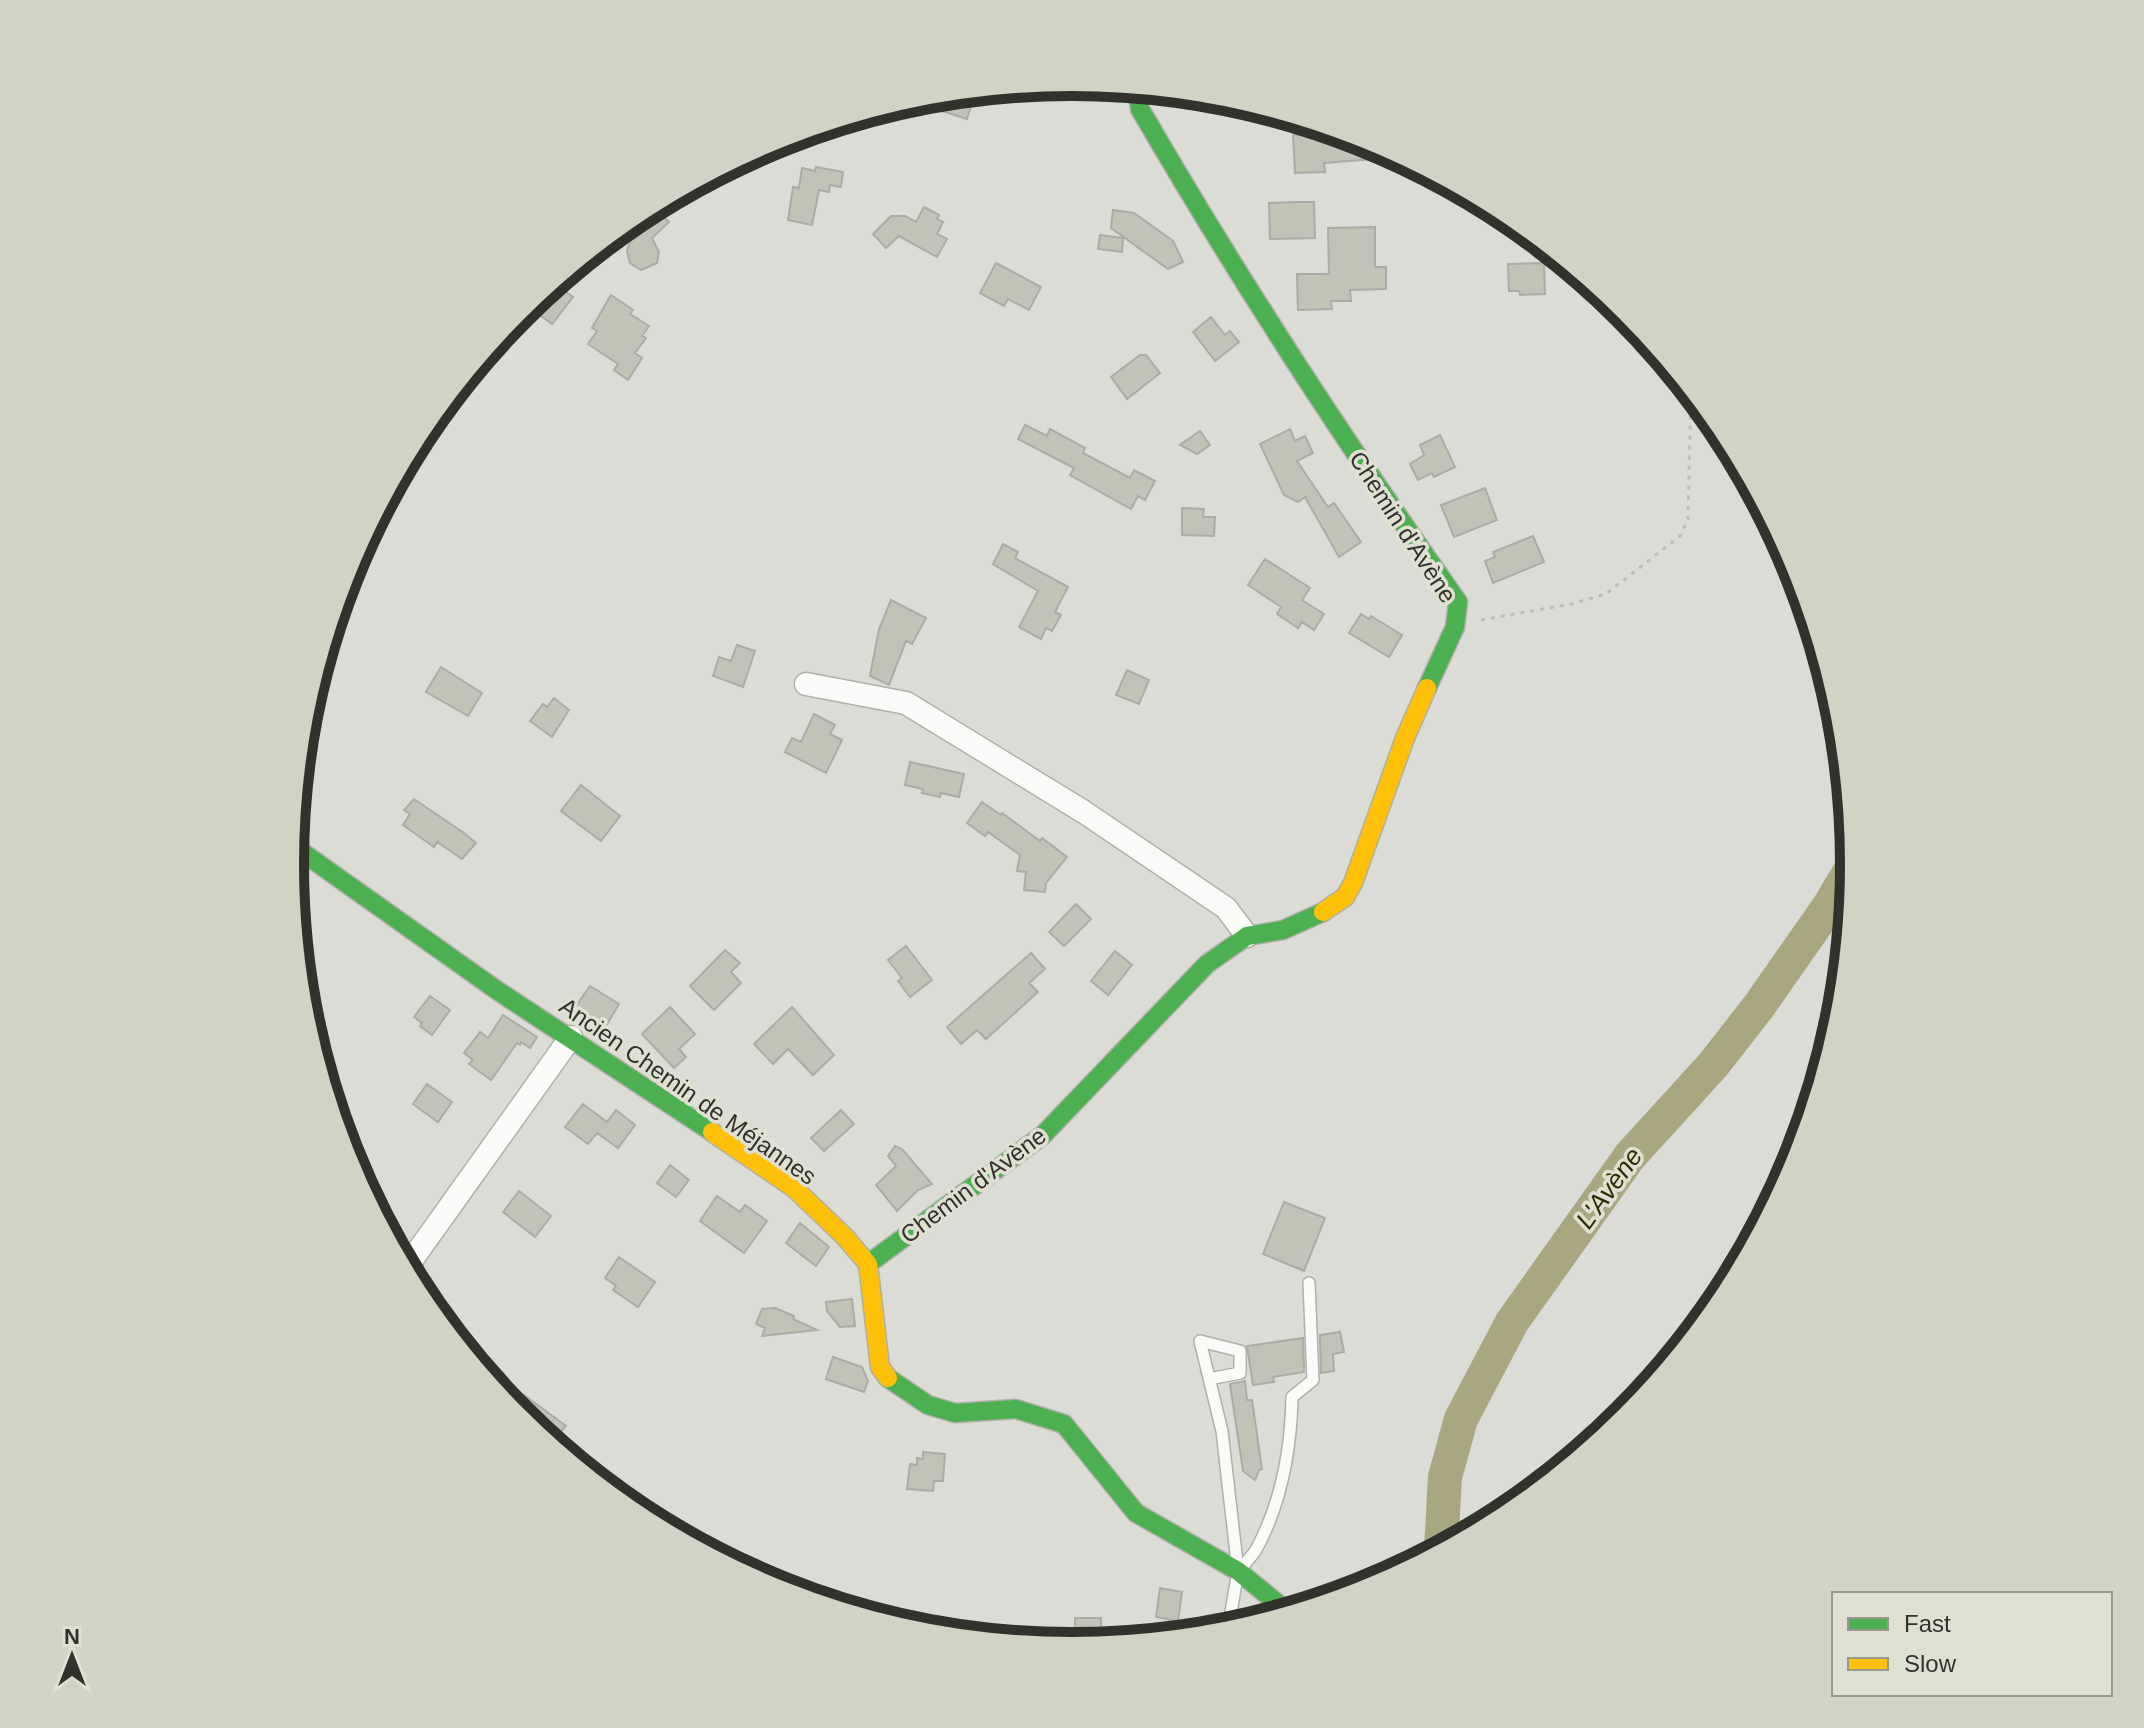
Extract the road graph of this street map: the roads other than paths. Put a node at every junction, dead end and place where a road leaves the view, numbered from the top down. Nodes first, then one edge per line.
1 (1139, 100) edge
2 (806, 684) dead end
3 (304, 854) edge
4 (1247, 936) junction
5 (571, 1037) junction
6 (413, 1258) edge
7 (868, 1264) junction
8 (1309, 1283) dead end
9 (1209, 1379) dead end
10 (1238, 1571) junction
11 (1278, 1604) edge
12 (1231, 1615) edge

1 - 4 street, Chemin d'Avène
2 - 4 street
3 - 5 street, Ancien Chemin de Méjannes
4 - 7 street, Chemin d'Avène
5 - 6 street
5 - 7 street, Ancien Chemin de Méjannes
7 - 10 street
8 - 10 lane
9 - 10 lane
10 - 11 street
10 - 12 lane

